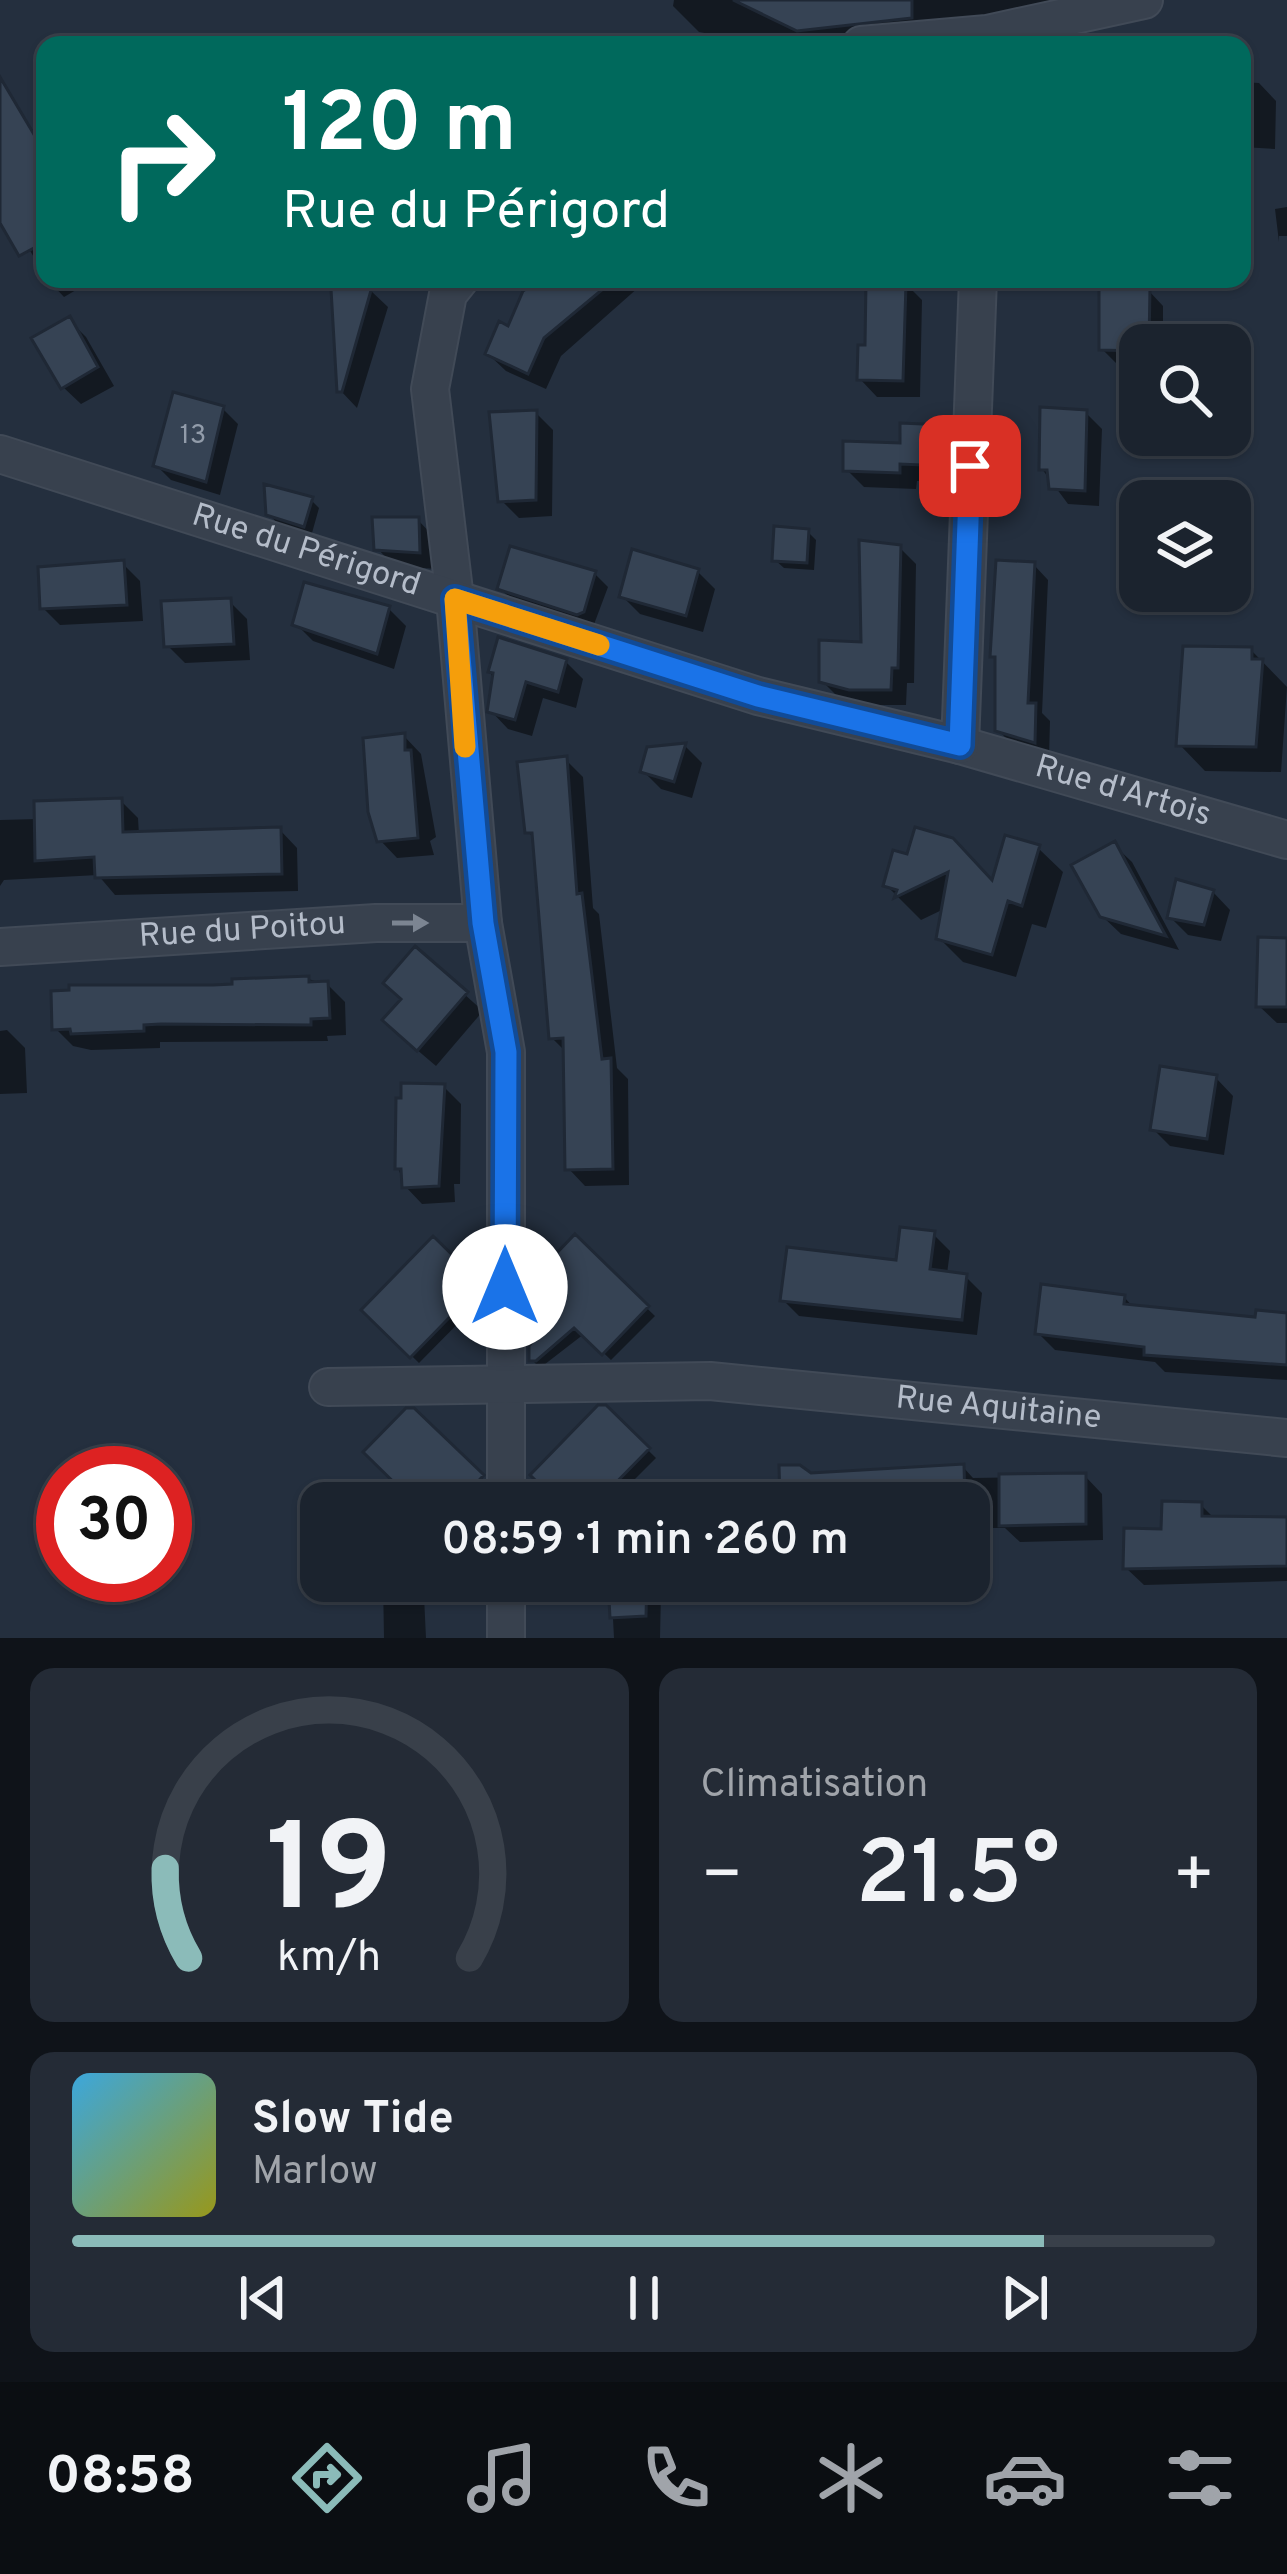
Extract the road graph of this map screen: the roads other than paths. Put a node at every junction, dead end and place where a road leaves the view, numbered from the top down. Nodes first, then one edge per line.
1 (1144, 0) edge
2 (1003, 36) edge
3 (453, 288) edge
4 (978, 288) edge
5 (0, 454) edge
6 (455, 599) junction
7 (960, 745) junction
8 (1287, 839) edge
9 (483, 923) junction
10 (0, 947) edge
11 (505, 1380) junction
12 (328, 1387) dead end
13 (1287, 1438) edge
14 (506, 1482) edge
15 (506, 1602) edge
16 (506, 1638) edge

1 - 2 street
3 - 6 street
4 - 7 street
5 - 6 street, Rue du Périgord
6 - 7 street, Rue du Périgord
6 - 9 street
7 - 8 street, Rue d'Artois
10 -> 9 street, Rue du Poitou
9 - 11 street
11 - 12 street, Rue Aquitaine
11 - 13 street, Rue Aquitaine
11 - 14 street
15 - 16 street

